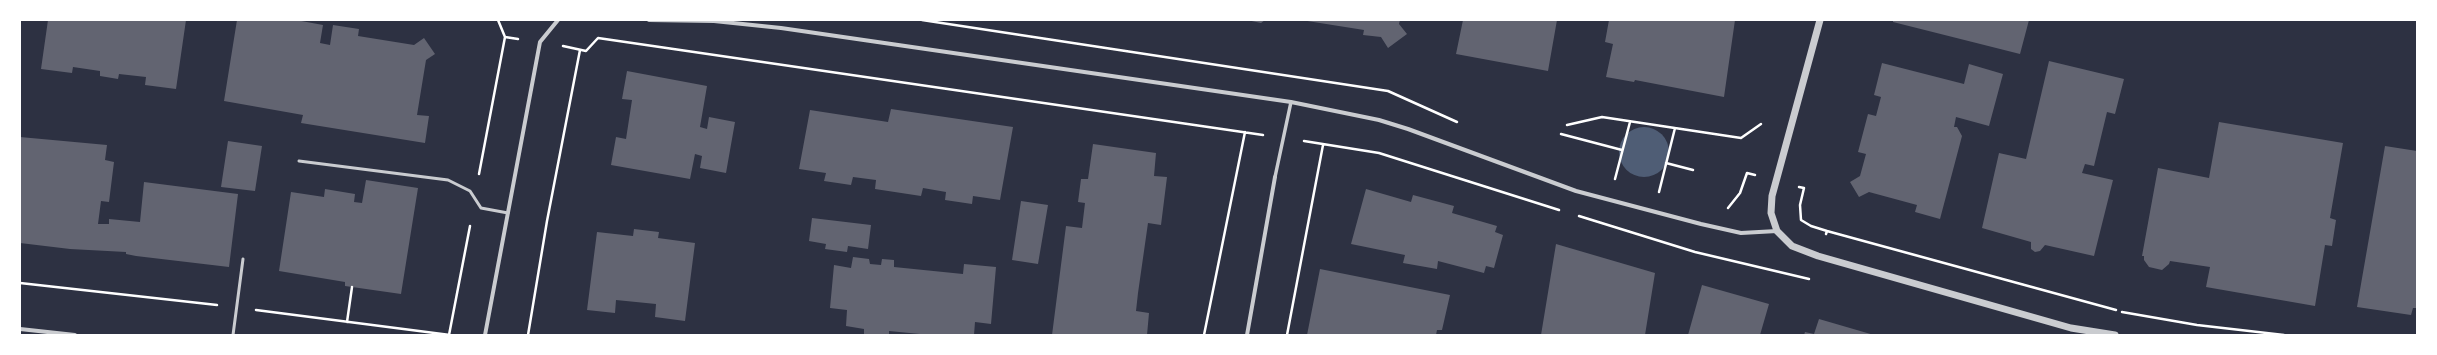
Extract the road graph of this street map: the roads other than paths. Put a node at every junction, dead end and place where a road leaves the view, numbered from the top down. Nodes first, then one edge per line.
1 (558, 20) edge
2 (649, 20) edge
3 (1820, 20) edge
4 (1291, 102) junction
5 (298, 161) dead end
6 (1275, 177) joint
7 (508, 213) junction
8 (1777, 231) junction
9 (243, 259) dead end
10 (20, 329) edge
11 (2071, 332) edge
12 (75, 335) edge
13 (233, 335) edge
14 (485, 335) edge
15 (1247, 335) edge
16 (2115, 335) edge

1 - 7 street
2 - 4 street
3 - 8 street
4 - 6 street
4 - 8 street
5 - 7 lane
6 - 15 street
7 - 14 street
8 - 11 street
9 - 13 lane
10 - 12 street
11 - 16 street

